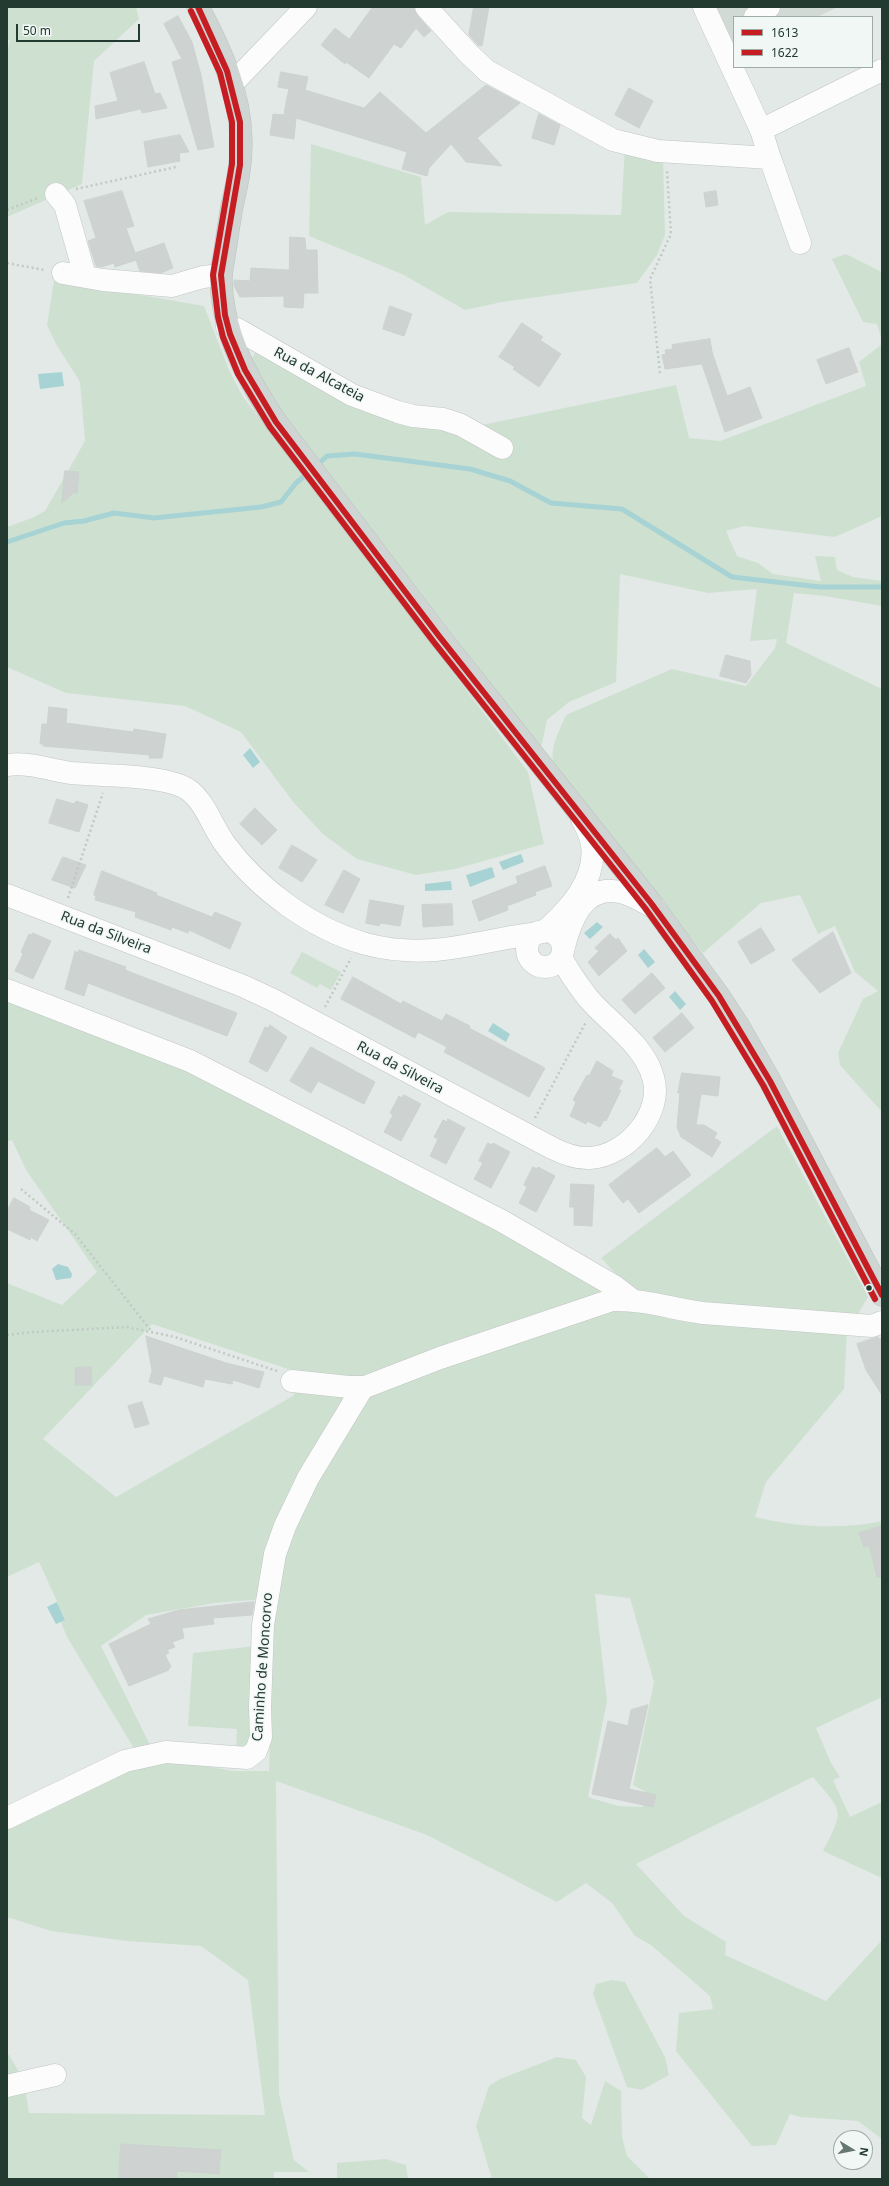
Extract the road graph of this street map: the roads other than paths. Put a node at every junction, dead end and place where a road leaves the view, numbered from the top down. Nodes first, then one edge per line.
1 (198, 7) edge
2 (306, 7) edge
3 (426, 7) edge
4 (704, 7) edge
5 (769, 7) edge
6 (756, 16) edge
7 (726, 34) edge
8 (733, 53) edge
9 (738, 68) edge
10 (882, 70) edge
11 (232, 84) junction
12 (761, 130) junction
13 (770, 158) junction
14 (56, 194) road end
15 (800, 243) dead end
16 (63, 273) road end
17 (221, 275) junction
18 (85, 276) junction
19 (227, 327) junction
20 (502, 448) dead end
21 (7, 765) edge
22 (580, 814) junction
23 (618, 861) junction
24 (586, 878) junction
25 (609, 891) junction
26 (7, 895) edge
27 (655, 908) junction
28 (541, 932) junction
29 (471, 946) junction
30 (562, 954) junction
31 (537, 964) junction
32 (7, 990) edge
33 (592, 1002) junction
34 (882, 1296) edge
35 (631, 1299) junction
36 (882, 1322) edge
37 (292, 1381) road end
38 (363, 1387) junction
39 (7, 1818) edge
40 (55, 2075) dead end
41 (7, 2086) edge

1 - 11 main road
2 - 11 street
3 - 13 street
4 - 7 street
5 - 6 street
7 - 8 street
9 - 12 street
10 - 12 street
11 - 17 main road
12 - 13 street
13 - 15 street
14 - 18 street
16 - 18 street
17 - 18 street
17 - 19 main road
19 - 20 street, Rua da Alcateia
19 - 22 main road
21 - 29 street, Rua da Silveira
22 - 23 main road
22 - 24 street
23 - 24 street
23 - 25 street
23 - 27 main road
24 - 28 street
25 - 27 street
25 - 30 street
26 - 33 street, Rua da Silveira
27 - 34 main road
28 - 29 street, Rua da Silveira
28 - 30 street, Rua da Silveira
28 - 31 street
29 - 31 street, Rua da Silveira
30 - 31 street
30 - 33 street, Rua da Silveira
31 - 33 street, Rua da Silveira
32 - 35 street
35 - 36 street
35 - 38 street
37 - 38 street
38 - 39 street, Caminho de Moncorvo
40 - 41 street

